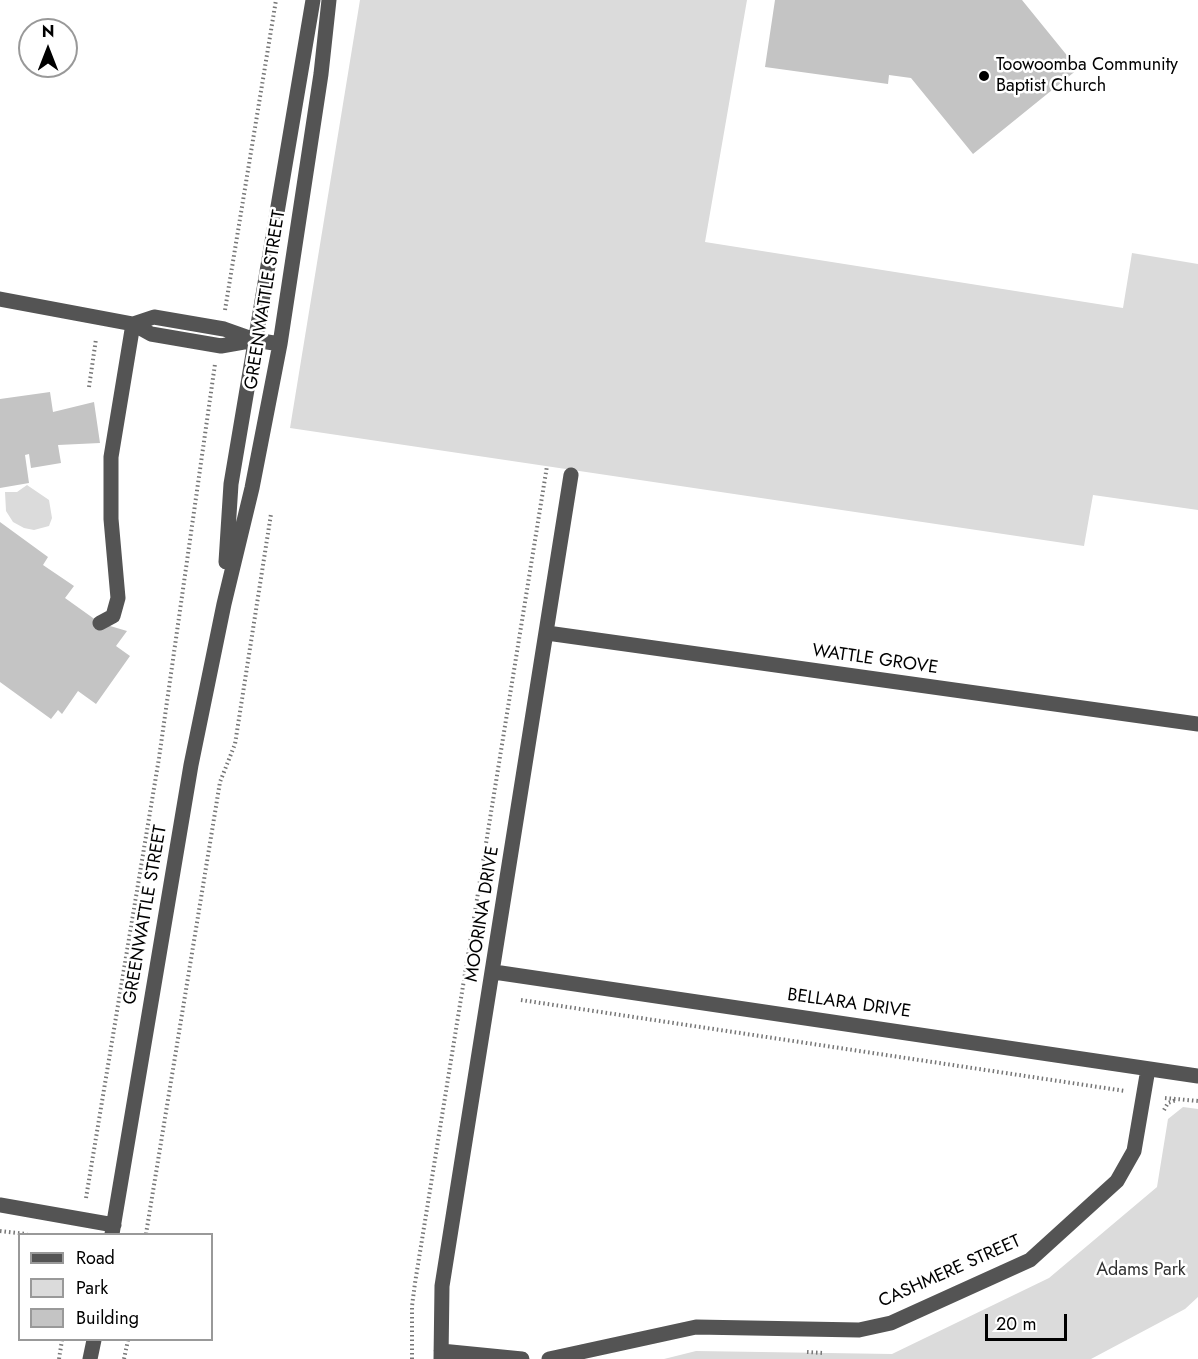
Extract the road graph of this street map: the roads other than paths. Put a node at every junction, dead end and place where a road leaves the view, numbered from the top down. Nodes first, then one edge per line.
1 (313, 0) edge
2 (329, 0) edge
3 (0, 299) edge
4 (133, 324) junction
5 (255, 340) junction
6 (280, 344) junction
7 (571, 475) dead end
8 (224, 604) junction
9 (100, 623) dead end
10 (547, 633) junction
11 (1198, 724) edge
12 (494, 972) junction
13 (1148, 1069) junction
14 (1198, 1076) edge
15 (0, 1205) edge
16 (113, 1230) edge
17 (94, 1341) edge
18 (441, 1355) edge
19 (90, 1359) edge
20 (522, 1359) edge
21 (549, 1359) edge

1 - 5 street, GREENWATTLE STREET
2 - 6 street, GREENWATTLE STREET
3 - 4 street
4 - 5 street
4 - 5 street
4 - 9 street
5 - 6 street
5 - 8 street, GREENWATTLE STREET
6 - 8 street, GREENWATTLE STREET
7 - 10 street, MOORINA DRIVE
8 - 16 street, GREENWATTLE STREET
10 - 11 street, WATTLE GROVE
10 - 12 street, MOORINA DRIVE
12 - 13 street, BELLARA DRIVE
12 - 18 street, MOORINA DRIVE
13 - 14 street, BELLARA DRIVE
13 - 21 street, CASHMERE STREET
15 - 16 street
17 - 19 street
18 - 20 street

